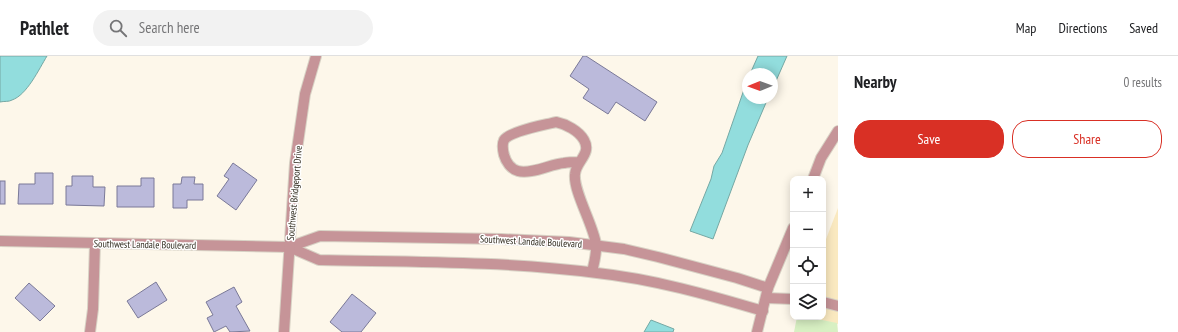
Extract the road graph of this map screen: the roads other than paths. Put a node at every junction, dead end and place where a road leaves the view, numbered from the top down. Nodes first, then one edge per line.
1 (316, 56) edge
2 (838, 131) edge
3 (579, 162) junction
4 (814, 176) edge
5 (790, 236) edge
6 (0, 241) edge
7 (95, 243) junction
8 (596, 246) junction
9 (289, 247) junction
10 (592, 272) junction
11 (767, 293) junction
12 (790, 298) edge
13 (826, 303) edge
14 (838, 306) edge
15 (763, 311) junction
16 (90, 332) edge
17 (284, 332) edge
18 (757, 332) edge

1 - 9 street, Southwest Bridgeport Drive
2 - 4 street
3 - 3 street
3 - 8 street
5 - 11 street
6 - 7 street, Southwest Landale Boulevard
7 - 9 street, Southwest Landale Boulevard
7 - 16 street
8 - 9 street, Southwest Landale Boulevard
8 - 10 street
8 - 11 street, Southwest Landale Boulevard
9 - 10 street, Southwest Landale Boulevard
9 - 17 street, Southwest Bridgeport Drive
10 - 15 street, Southwest Landale Boulevard
11 - 12 street, Southwest Landale Boulevard
11 - 15 street
13 - 14 street
15 - 18 street

